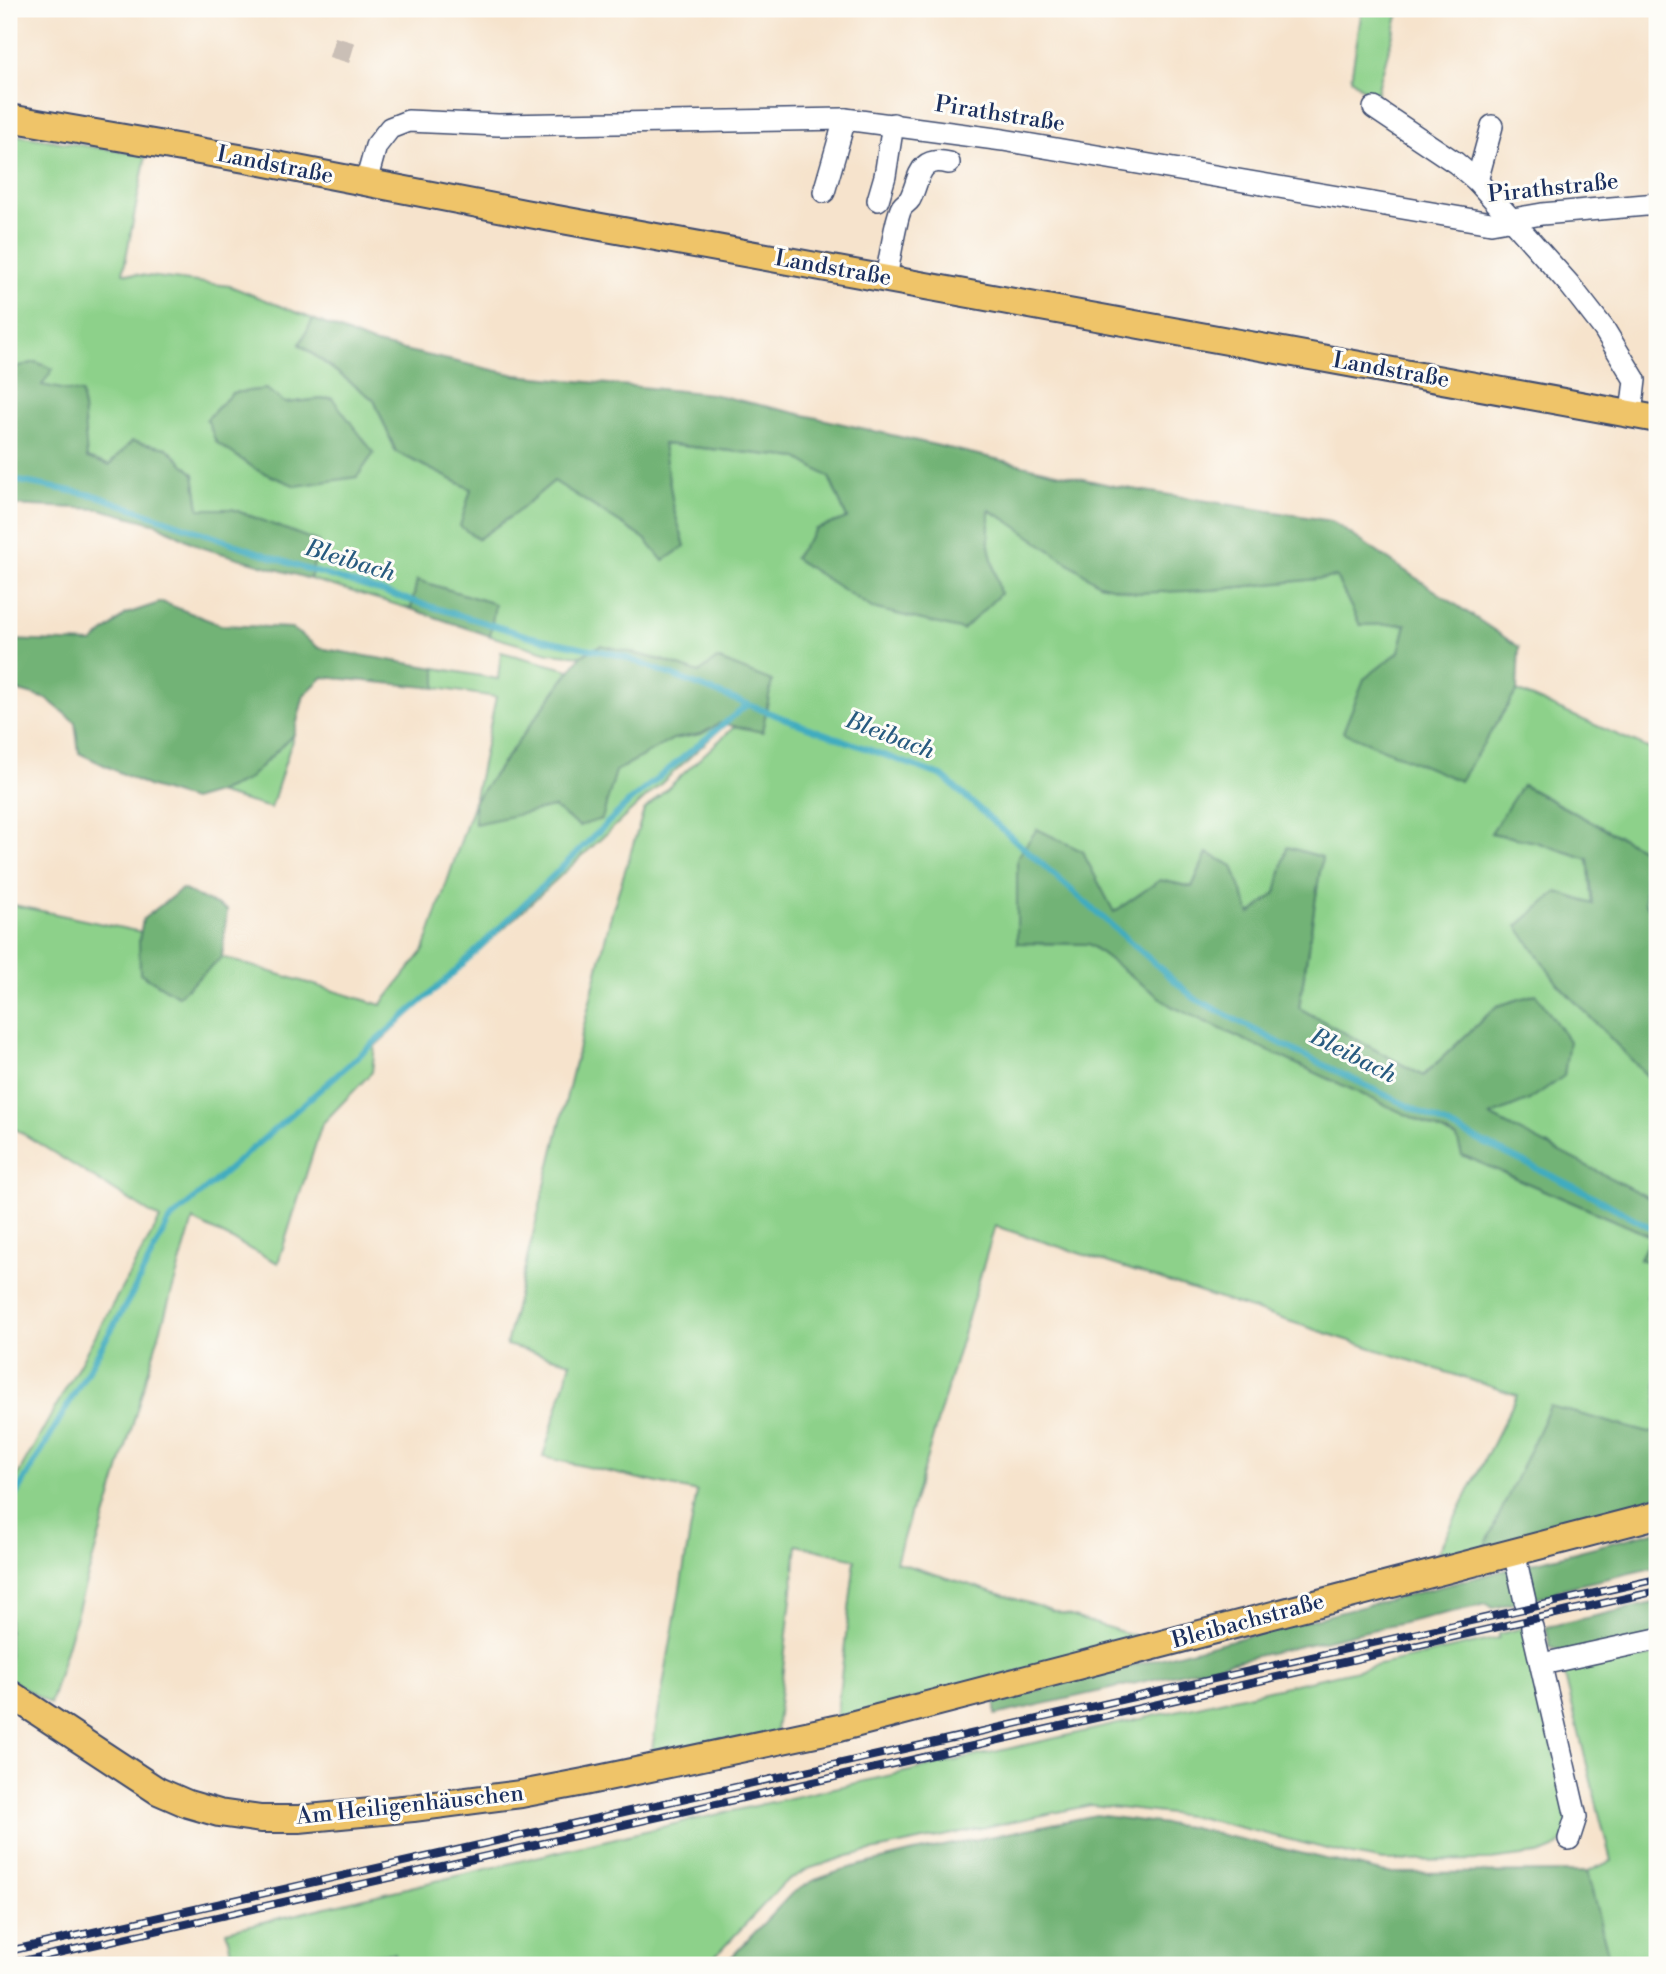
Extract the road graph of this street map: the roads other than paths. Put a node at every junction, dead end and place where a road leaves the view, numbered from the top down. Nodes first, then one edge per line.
1 (1374, 108) dead end
2 (9, 118) edge
3 (845, 119) junction
4 (893, 124) junction
5 (1492, 125) dead end
6 (949, 163) dead end
7 (1478, 181) junction
8 (366, 182) junction
9 (824, 192) dead end
10 (878, 200) dead end
11 (1657, 204) edge
12 (1513, 220) junction
13 (886, 278) junction
14 (1631, 414) junction
15 (1657, 419) edge
16 (1657, 1516) edge
17 (1514, 1552) junction
18 (1525, 1601) dead end
19 (1532, 1627) dead end
20 (1657, 1639) edge
21 (1542, 1664) junction
22 (9, 1693) edge
23 (839, 1728) joint
24 (1569, 1839) dead end

1 - 7 street
2 - 8 main road, Landstraße
3 - 4 street, Pirathstraße
3 - 8 street, Pirathstraße
3 - 9 street
4 - 10 street
4 - 12 street, Pirathstraße
5 - 7 street
6 - 13 street
7 - 12 street
8 - 13 main road, Landstraße
11 - 12 street, Pirathstraße
12 - 14 street
13 - 14 main road, Landstraße
14 - 15 main road, Landstraße
16 - 17 main road, Bleibachstraße
17 - 18 street
17 - 23 main road, Bleibachstraße
19 - 21 street
20 - 21 street
21 - 24 street
22 - 23 main road, Am Heiligenhäuschen

